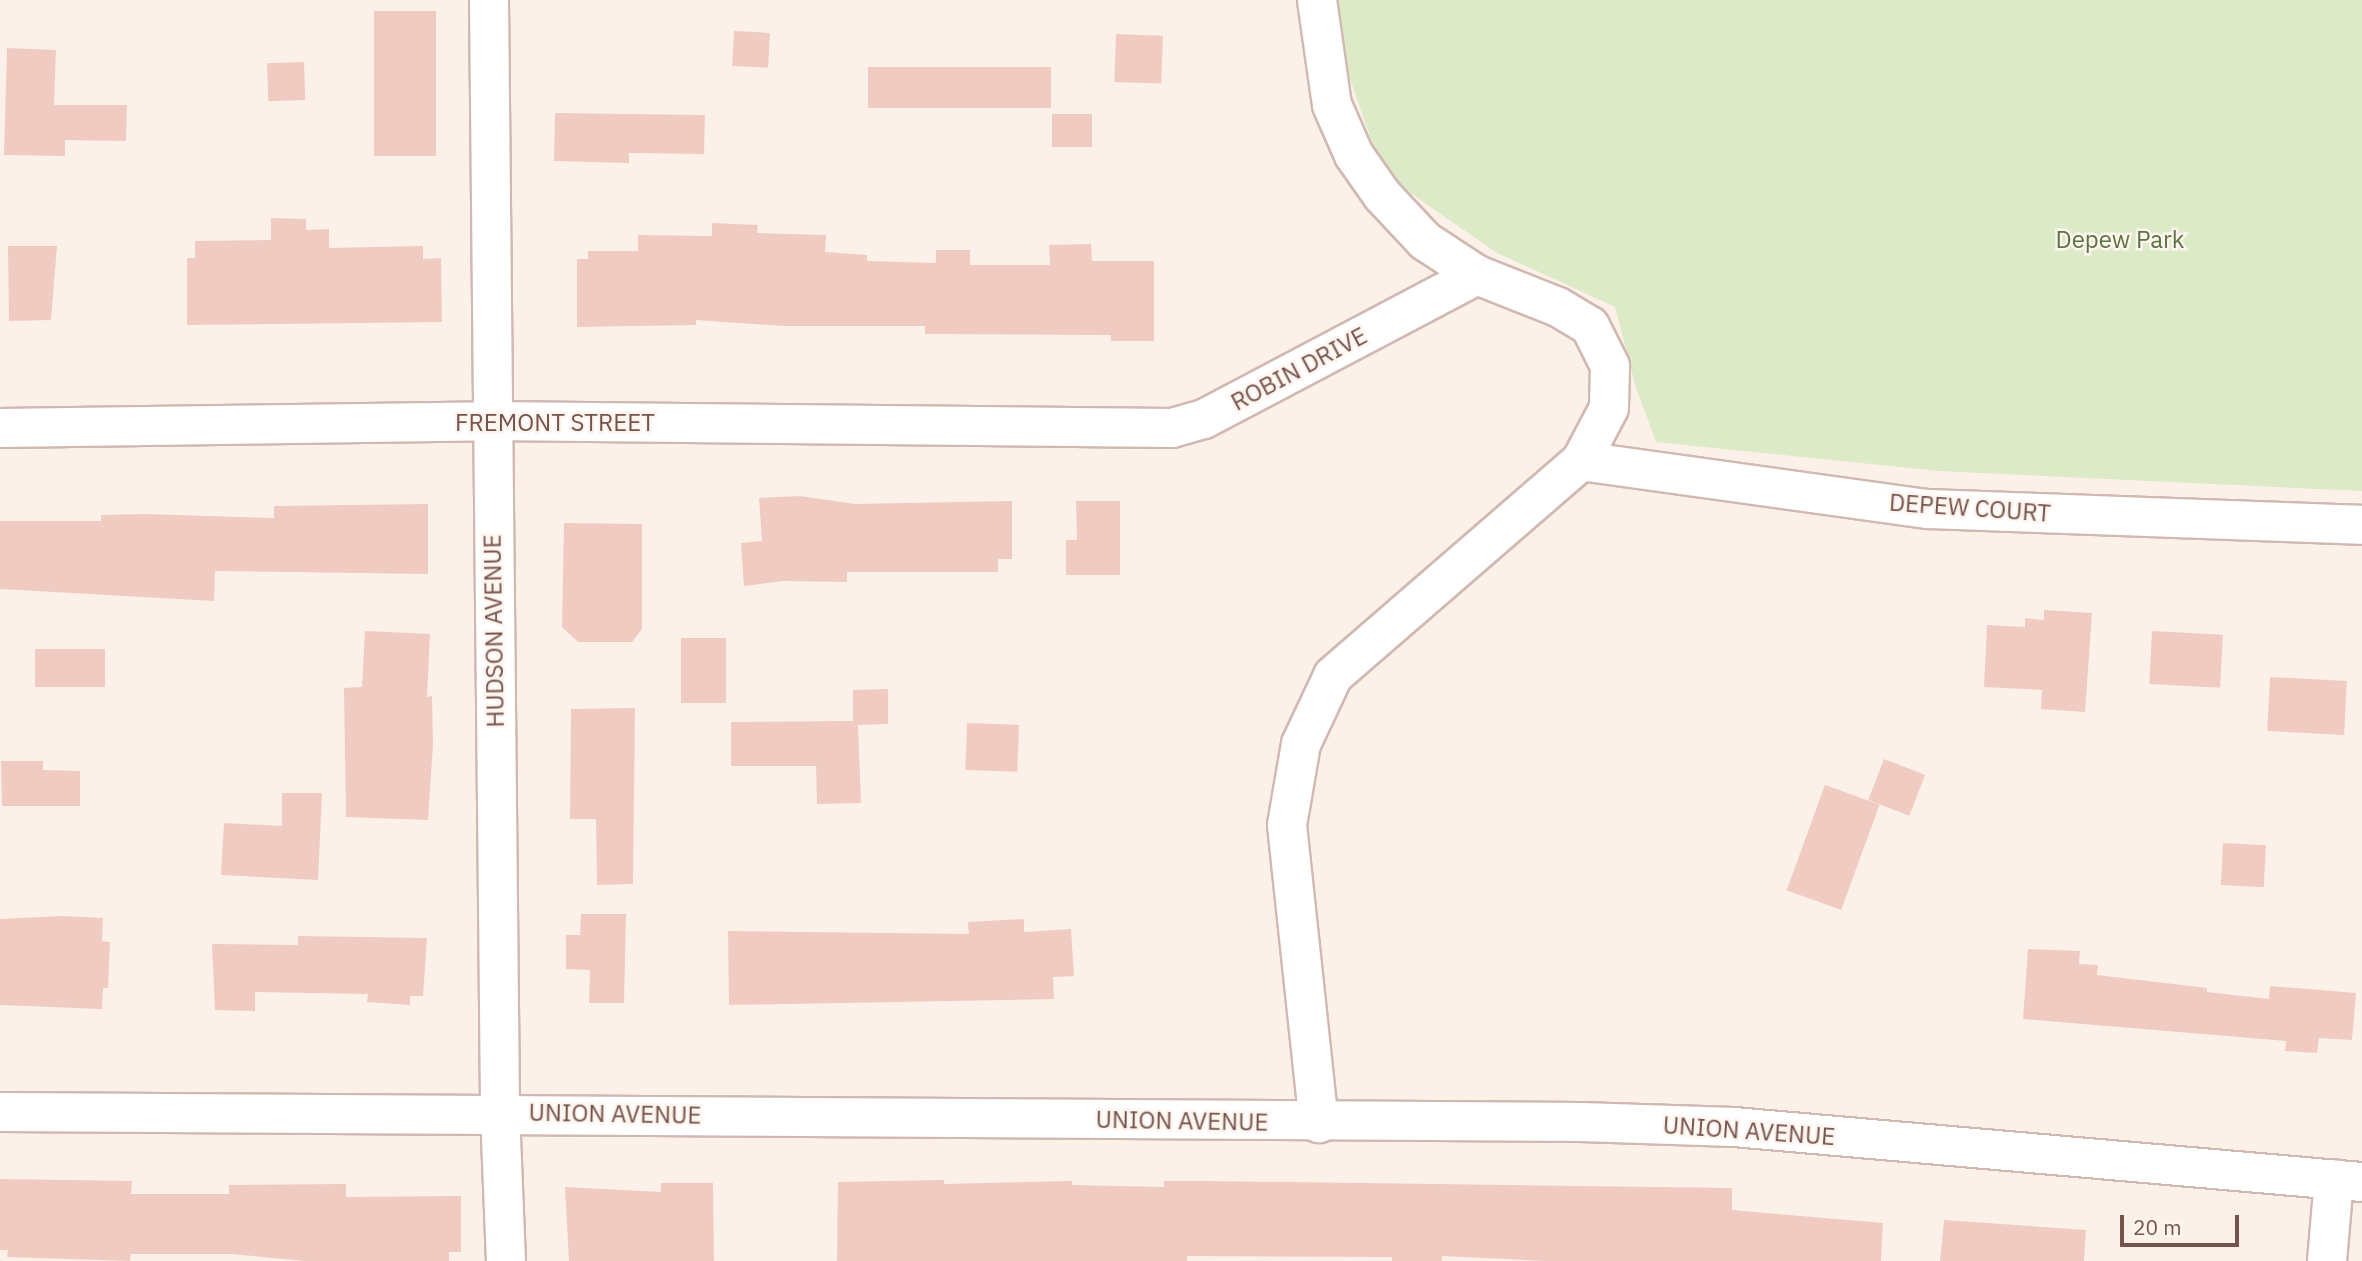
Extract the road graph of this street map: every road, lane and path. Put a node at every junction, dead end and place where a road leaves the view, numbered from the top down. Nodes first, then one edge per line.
1 (489, 0) edge
2 (1317, 0) edge
3 (1477, 275) junction
4 (492, 421) junction
5 (0, 428) edge
6 (1111, 429) joint
7 (1581, 461) junction
8 (2362, 525) edge
9 (0, 1112) edge
10 (500, 1112) junction
11 (1320, 1122) junction
12 (2348, 1181) edge
13 (506, 1261) edge
14 (2327, 1261) edge

1 - 4 street, HUDSON AVENUE
2 - 3 street
3 - 6 street, ROBIN DRIVE
3 - 7 street
4 - 5 street, FREMONT STREET
4 - 6 street, FREMONT STREET
4 - 10 street, HUDSON AVENUE
7 - 8 street, DEPEW COURT
7 - 11 street
9 - 10 street, UNION AVENUE
10 - 11 street, UNION AVENUE
10 - 13 street, HUDSON AVENUE
11 - 12 street, UNION AVENUE
12 - 14 street

